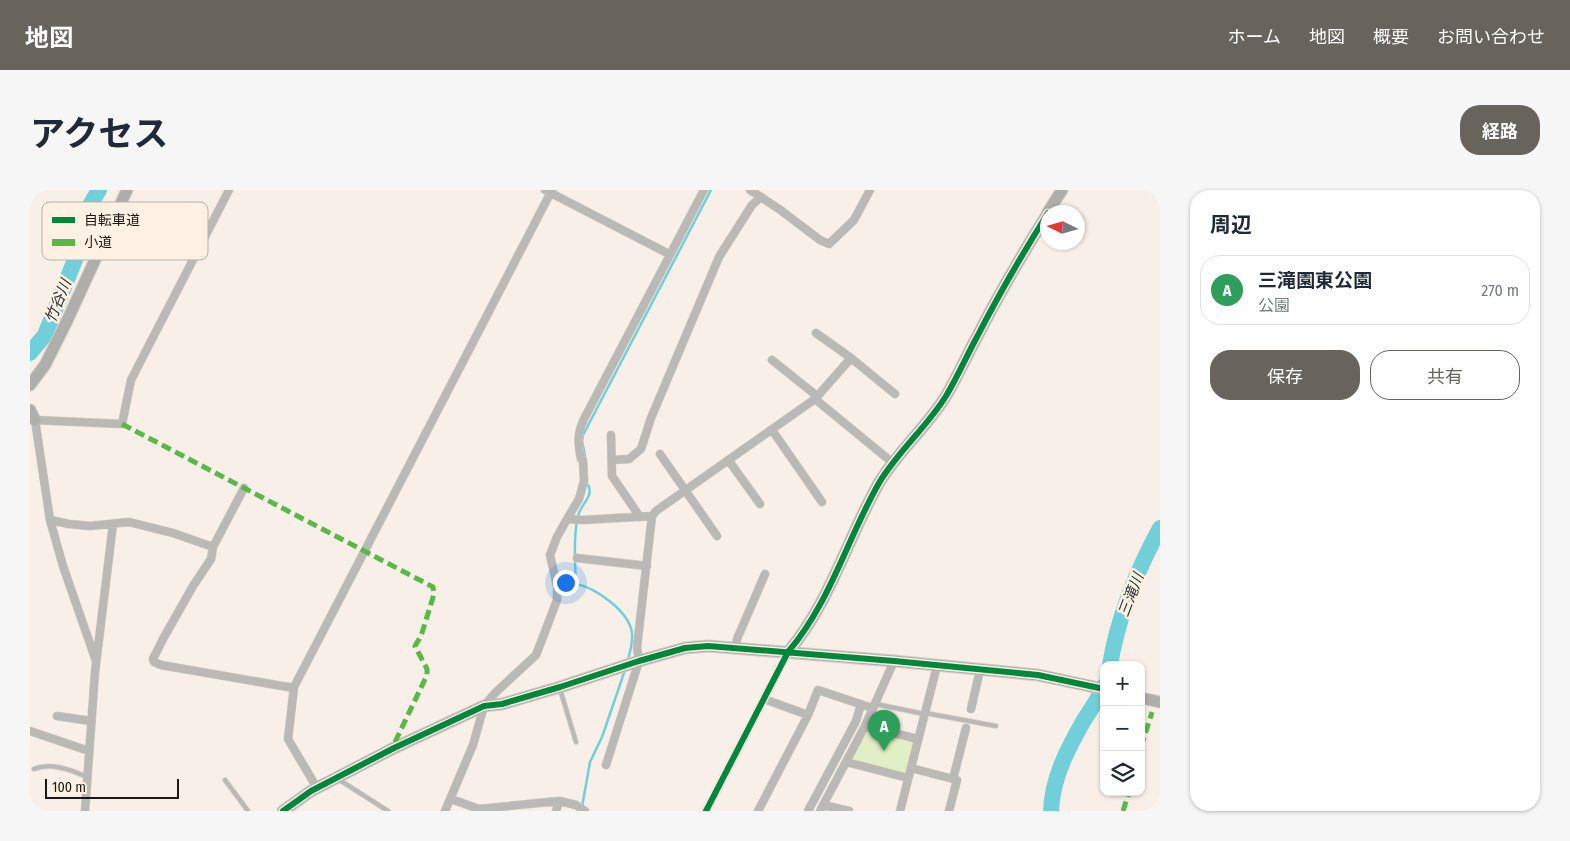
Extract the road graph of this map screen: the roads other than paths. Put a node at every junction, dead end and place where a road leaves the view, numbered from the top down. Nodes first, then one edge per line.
1 (127, 190) edge
2 (228, 190) edge
3 (704, 190) edge
4 (750, 190) edge
5 (870, 190) edge
6 (1062, 190) edge
7 (549, 191) edge
8 (761, 197) junction
9 (122, 202) edge
10 (1053, 205) edge
11 (1040, 226) edge
12 (208, 229) edge
13 (669, 254) junction
14 (95, 260) edge
15 (192, 260) edge
16 (816, 333) dead end
17 (851, 358) junction
18 (772, 360) dead end
19 (30, 385) edge
20 (895, 394) dead end
21 (816, 398) junction
22 (32, 415) edge
23 (772, 430) junction
24 (611, 435) dead end
25 (660, 454) dead end
26 (612, 460) junction
27 (729, 461) junction
28 (893, 463) junction
29 (244, 488) dead end
30 (686, 490) junction
31 (822, 502) dead end
32 (760, 504) dead end
33 (652, 516) junction
34 (640, 517) junction
35 (569, 519) junction
36 (50, 520) junction
37 (113, 524) junction
38 (717, 536) dead end
39 (213, 548) junction
40 (577, 558) dead end
41 (647, 566) junction
42 (765, 574) dead end
43 (736, 649) junction
44 (788, 652) junction
45 (96, 661) junction
46 (894, 661) junction
47 (636, 662) junction
48 (937, 666) junction
49 (980, 670) junction
50 (294, 687) junction
51 (560, 687) junction
52 (1100, 688) edge
53 (764, 699) junction
54 (1145, 699) edge
55 (1159, 701) edge
56 (861, 704) junction
57 (484, 706) junction
58 (873, 706) junction
59 (971, 709) joint
60 (925, 713) junction
61 (808, 715) junction
62 (57, 716) dead end
63 (91, 722) junction
64 (966, 724) junction
65 (865, 726) junction
66 (996, 726) dead end
67 (30, 731) edge
68 (918, 738) junction
69 (576, 742) dead end
70 (89, 751) junction
71 (846, 762) junction
72 (606, 765) dead end
73 (911, 768) junction
74 (34, 769) dead end
75 (87, 777) junction
76 (336, 778) junction
77 (908, 778) junction
78 (953, 779) junction
79 (224, 780) dead end
80 (317, 788) junction
81 (451, 799) junction
82 (559, 801) junction
83 (822, 808) edge
84 (85, 811) edge
85 (248, 811) edge
86 (284, 811) edge
87 (388, 811) edge
88 (445, 811) edge
89 (556, 811) edge
90 (585, 811) edge
91 (706, 811) edge
92 (758, 811) edge
93 (808, 811) edge
94 (849, 811) edge
95 (900, 811) edge
96 (949, 811) edge

1 - 9 street
2 - 12 street
3 - 13 street
4 - 8 street
5 - 8 street
6 - 10 street
7 - 13 street
7 - 50 street
8 - 26 street
11 - 28 street
13 - 35 street
14 - 19 street
15 - 22 street
16 - 17 street
17 - 20 street
17 - 21 street
18 - 21 street
21 - 23 street
21 - 28 street
22 - 36 street
23 - 27 street
23 - 31 street
24 - 26 street
25 - 30 street
26 - 34 street
27 - 30 street
27 - 32 street
28 - 44 street
29 - 39 street
30 - 33 street
30 - 38 street
33 - 34 street
33 - 41 street
34 - 35 street
35 - 57 street
36 - 37 street
36 - 45 street
37 - 39 street
37 - 45 street
39 - 50 street
40 - 41 street
41 - 47 street
42 - 43 street
43 - 44 street
43 - 47 street
44 - 46 street
44 - 53 street
45 - 63 street
46 - 48 street
46 - 58 street
47 - 51 street
47 - 72 street
48 - 49 street
48 - 60 street
49 - 52 street
49 - 59 street
50 - 80 street
51 - 57 street
51 - 69 lane
53 - 61 street
53 - 91 street
54 - 55 street
56 - 58 street
56 - 61 street
56 - 93 street
57 - 76 street
57 - 81 street
58 - 60 lane
58 - 65 street
59 - 64 lane
60 - 64 lane
60 - 68 street
61 - 92 street
62 - 63 street
63 - 70 street
64 - 66 lane
64 - 78 street
65 - 68 street
65 - 71 street
67 - 70 street
68 - 73 street
70 - 75 street
71 - 77 street
71 - 83 street
73 - 77 street
73 - 78 street
74 - 75 lane
75 - 84 street
76 - 80 street
76 - 87 lane
77 - 95 street
78 - 96 street
79 - 85 lane
80 - 86 street
81 - 82 street
81 - 88 street
82 - 89 street
82 - 90 street
83 - 94 street

